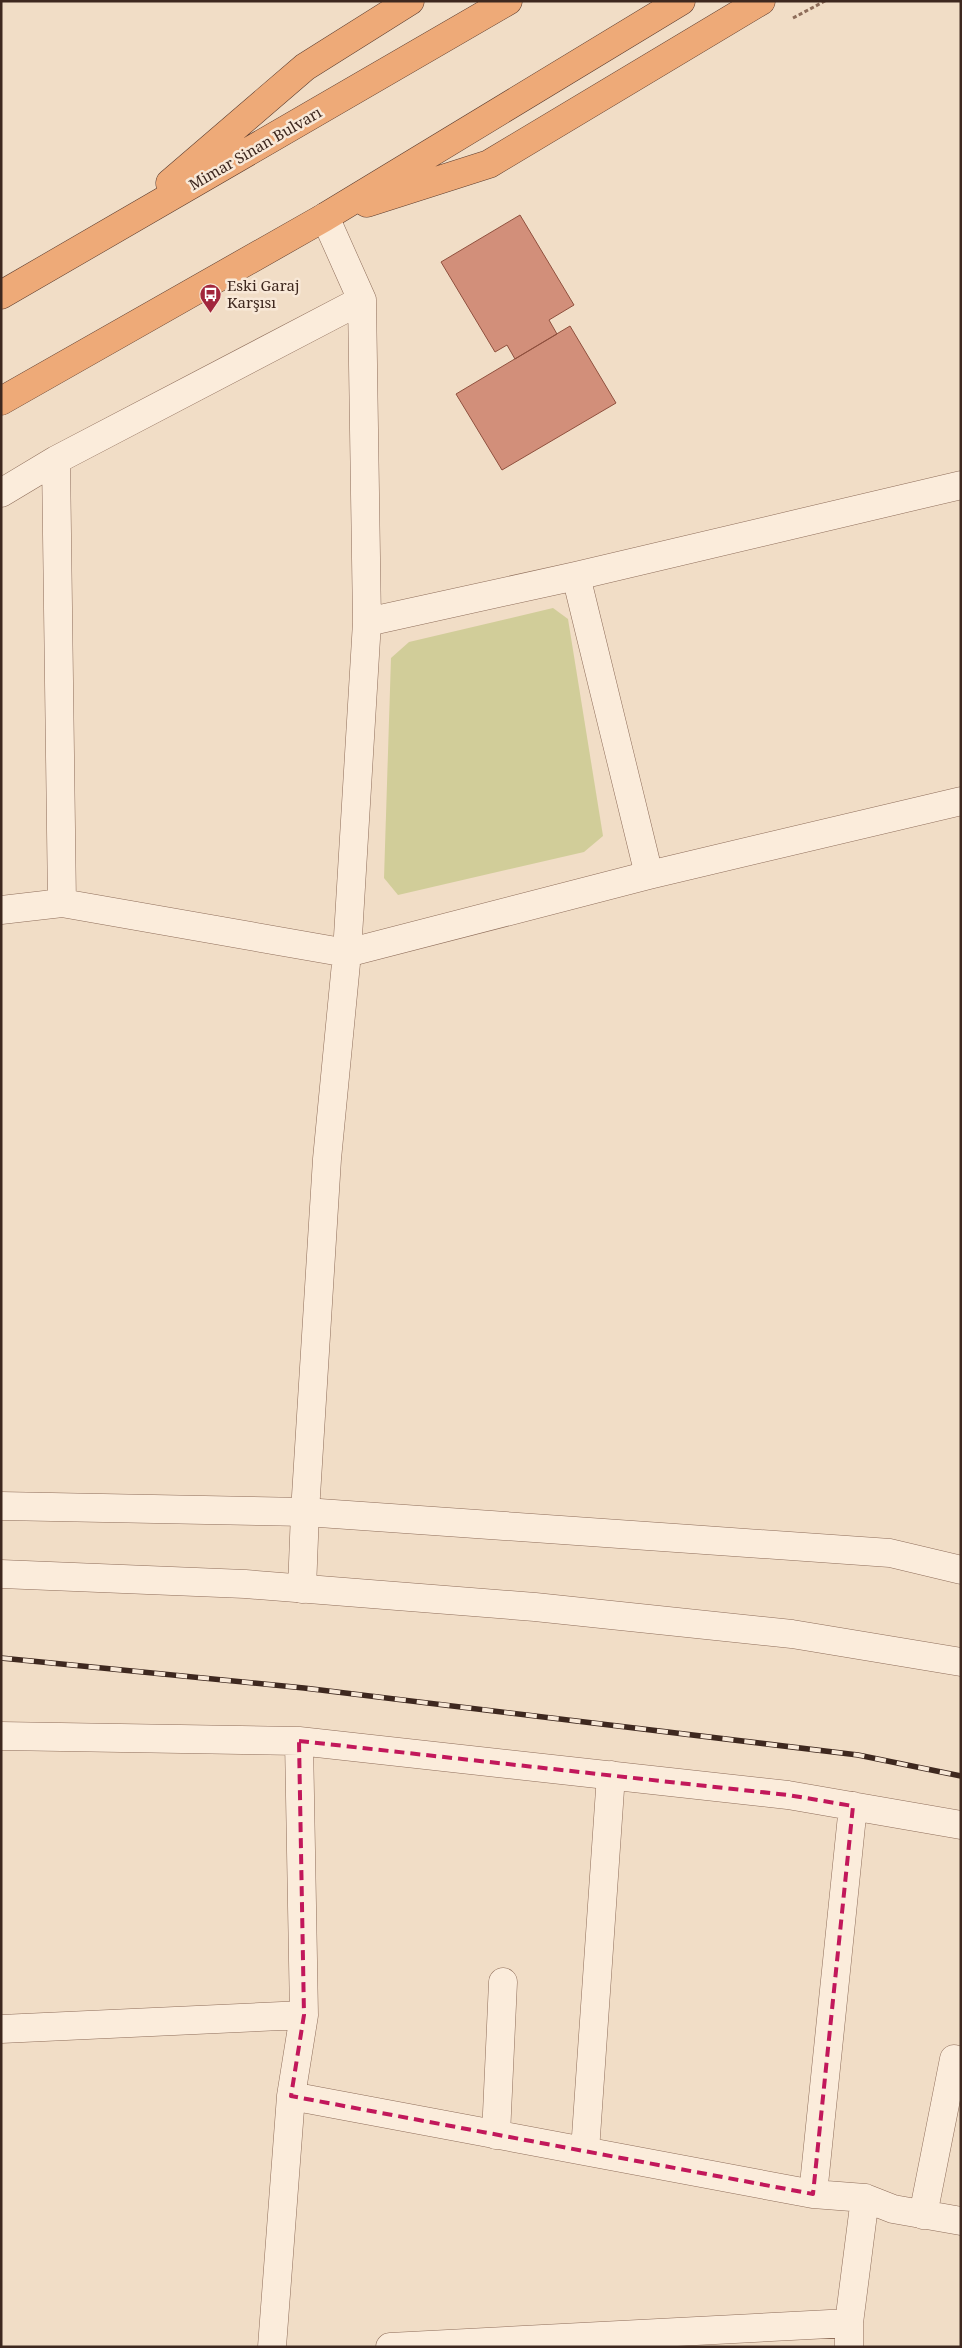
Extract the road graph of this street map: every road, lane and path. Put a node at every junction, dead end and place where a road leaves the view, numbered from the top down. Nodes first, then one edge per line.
1 (410, 1) edge
2 (508, 1) edge
3 (681, 1) edge
4 (761, 1) edge
5 (825, 1) edge
6 (786, 22) dead end
7 (326, 216) junction
8 (119, 227) junction
9 (1, 295) edge
10 (362, 300) junction
11 (1, 401) edge
12 (56, 460) junction
13 (961, 485) edge
14 (1, 493) edge
15 (576, 576) junction
16 (367, 622) junction
17 (961, 801) edge
18 (649, 875) junction
19 (62, 903) junction
20 (1, 910) edge
21 (347, 953) junction
22 (1, 1506) edge
23 (305, 1512) junction
24 (961, 1570) edge
25 (1, 1574) edge
26 (302, 1589) junction
27 (961, 1662) edge
28 (1, 1736) edge
29 (299, 1741) junction
30 (611, 1775) junction
31 (853, 1806) junction
32 (961, 1826) edge
33 (503, 1982) dead end
34 (304, 2015) junction
35 (1, 2029) edge
36 (954, 2059) dead end
37 (291, 2096) junction
38 (496, 2135) junction
39 (585, 2151) junction
40 (813, 2194) junction
41 (865, 2198) junction
42 (923, 2215) junction
43 (961, 2221) edge
44 (849, 2335) edge
45 (272, 2347) edge
46 (390, 2347) edge

1 - 8 highway
2 - 8 highway, Mimar Sinan Bulvarı
3 - 7 highway
4 - 7 highway
5 - 6 path
7 - 10 street
7 - 11 highway
8 - 9 highway, Mimar Sinan Bulvarı
10 - 12 street
10 - 16 street
12 - 14 street
12 - 19 street
13 - 15 street
15 - 16 street
15 - 18 street
16 - 21 street
17 - 18 street
18 - 21 street
19 - 20 street
19 - 21 street
21 - 23 street
22 - 23 street
23 - 24 street
23 - 26 street
25 - 26 street
26 - 27 street
28 - 29 street
29 - 30 street
29 - 34 street
30 - 31 street
30 - 39 street
31 - 32 street
31 - 40 street
33 - 38 street
34 - 35 street
34 - 37 street
36 - 42 street
37 - 38 street
37 - 45 street
38 - 39 street
39 - 40 street
40 - 41 street
41 - 42 street
41 - 44 street
42 - 43 street
44 - 46 street

